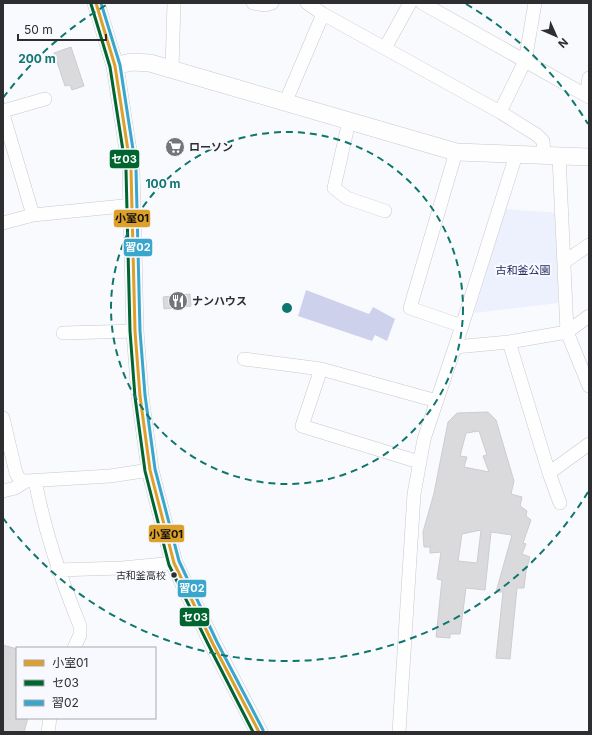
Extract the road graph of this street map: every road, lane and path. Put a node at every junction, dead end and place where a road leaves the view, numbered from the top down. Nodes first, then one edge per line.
1 (96, 3) edge
2 (174, 3) edge
3 (253, 3) edge
4 (272, 3) edge
5 (307, 3) edge
6 (410, 3) edge
7 (422, 3) edge
8 (535, 3) edge
9 (323, 14) junction
10 (385, 48) junction
11 (525, 61) junction
12 (114, 66) junction
13 (172, 69) junction
14 (589, 78) edge
15 (588, 96) edge
16 (45, 100) dead end
17 (284, 103) junction
18 (3, 111) edge
19 (500, 112) junction
20 (3, 114) edge
21 (349, 121) junction
22 (456, 152) junction
23 (516, 154) junction
24 (552, 155) junction
25 (589, 157) edge
26 (132, 205) junction
27 (385, 210) dead end
28 (33, 215) junction
29 (3, 223) edge
30 (589, 245) edge
31 (564, 262) junction
32 (589, 316) edge
33 (462, 326) junction
34 (135, 331) junction
35 (567, 332) junction
36 (63, 333) dead end
37 (509, 342) junction
38 (455, 348) junction
39 (244, 359) dead end
40 (322, 369) junction
41 (589, 386) edge
42 (437, 401) junction
43 (3, 418) edge
44 (589, 444) edge
45 (420, 462) junction
46 (150, 470) junction
47 (549, 473) junction
48 (30, 480) junction
49 (3, 491) edge
50 (560, 503) dead end
51 (174, 563) junction
52 (57, 570) junction
53 (74, 647) edge
54 (50, 719) edge
55 (48, 732) edge
56 (259, 732) edge
57 (400, 732) edge

1 - 12 street
2 - 13 street
3 - 4 street
5 - 9 street
6 - 10 street
7 - 11 street
8 - 11 street
9 - 10 street
9 - 17 street
10 - 19 street
11 - 15 street
11 - 19 street
12 - 13 street
12 - 26 street
13 - 17 street
14 - 15 street
16 - 18 street
17 - 21 street
19 - 24 street
20 - 28 street
21 - 22 street
21 - 27 street
22 - 23 street
22 - 33 street
23 - 24 street
23 - 33 street
24 - 25 street
24 - 31 street
26 - 28 street
26 - 34 street
28 - 29 street
30 - 31 street
31 - 35 street
32 - 35 street
33 - 38 street
34 - 36 street
34 - 46 street
35 - 37 street
35 - 41 street
37 - 38 street
37 - 47 street
38 - 42 street
39 - 40 street
40 - 42 street
40 - 45 street
42 - 45 street
43 - 48 street
44 - 47 street
45 - 57 street
46 - 48 street
46 - 51 street
47 - 50 street
48 - 49 street
48 - 52 street
51 - 52 street
51 - 56 street
52 - 53 street
54 - 55 street

